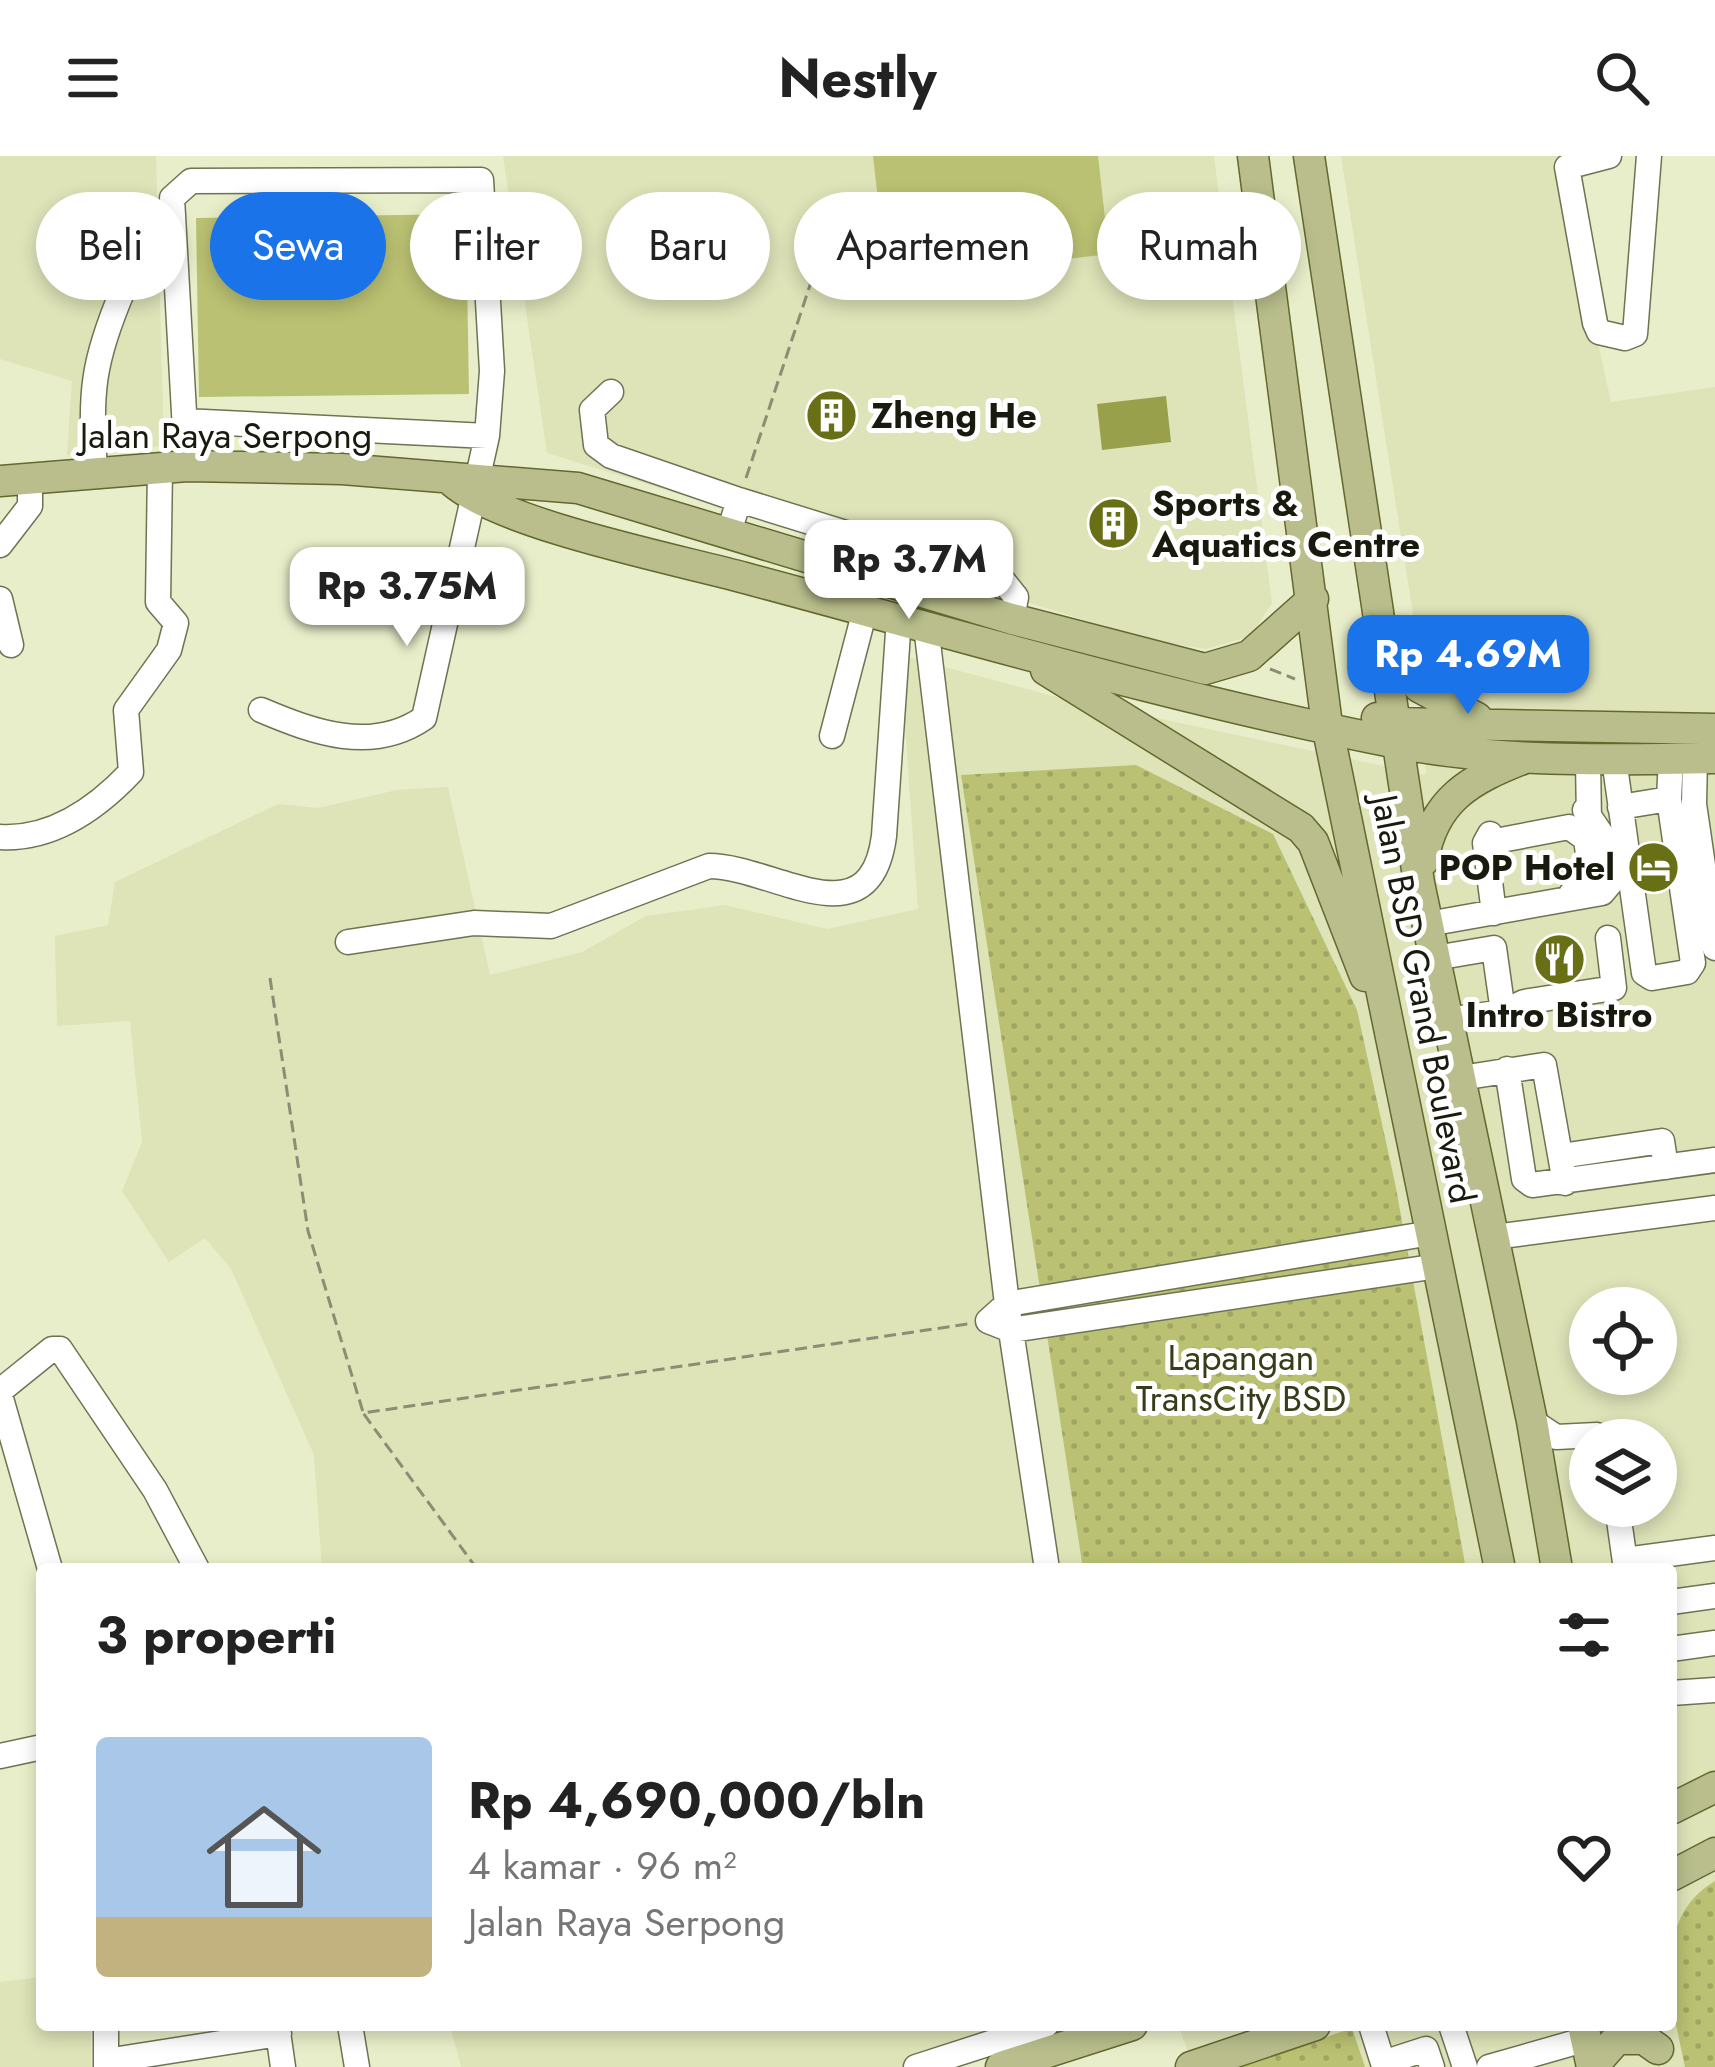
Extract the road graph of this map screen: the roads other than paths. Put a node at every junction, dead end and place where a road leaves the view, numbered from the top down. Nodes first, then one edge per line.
1 (1253, 156) edge
2 (1310, 156) edge
3 (1609, 156) edge
4 (1649, 156) edge
5 (119, 300) edge
6 (611, 392) dead end
7 (184, 421) junction
8 (487, 436) junction
9 (173, 467) junction
10 (95, 470) junction
11 (15, 479) edge
12 (468, 487) junction
13 (578, 488) junction
14 (739, 500) junction
15 (563, 527) junction
16 (729, 532) junction
17 (0, 545) edge
18 (0, 599) edge
19 (1313, 599) junction
20 (865, 610) junction
21 (1012, 619) junction
22 (912, 622) junction
23 (1382, 632) junction
24 (11, 645) dead end
25 (1019, 655) junction
26 (261, 710) dead end
27 (1326, 714) junction
28 (1494, 724) junction
29 (1715, 729) edge
30 (1397, 733) junction
31 (832, 736) dead end
32 (1531, 756) junction
33 (1694, 758) edge
34 (1601, 759) junction
35 (1693, 802) edge
36 (1620, 806) junction
37 (1585, 811) junction
38 (0, 836) edge
39 (1484, 843) junction
40 (1419, 884) junction
41 (1592, 885) junction
42 (1494, 913) junction
43 (1427, 924) junction
44 (1608, 938) dead end
45 (348, 942) dead end
46 (1715, 948) edge
47 (1435, 958) junction
48 (1703, 968) edge
49 (1644, 973) junction
50 (1614, 988) junction
51 (1503, 1012) junction
52 (1448, 1020) junction
53 (1398, 1059) junction
54 (1508, 1070) junction
55 (1461, 1078) junction
56 (1561, 1156) junction
57 (1715, 1160) edge
58 (1666, 1167) junction
59 (1565, 1183) junction
60 (1715, 1208) edge
61 (1431, 1233) junction
62 (1494, 1237) junction
63 (1438, 1266) junction
64 (1002, 1318) junction
65 (0, 1393) edge
66 (1532, 1420) junction
67 (1569, 1439) edge
68 (1569, 1445) edge
69 (1541, 1471) junction
70 (1620, 1527) edge
71 (1715, 1548) edge
72 (48, 1563) edge
73 (194, 1563) edge
74 (1046, 1563) edge
75 (1499, 1563) edge
76 (1556, 1563) edge
77 (1626, 1563) edge
78 (1636, 1563) edge
79 (1715, 1596) edge
80 (1677, 1601) edge
81 (1715, 1643) edge
82 (1677, 1648) edge
83 (1715, 1690) edge
84 (1677, 1693) edge
85 (36, 1748) edge
86 (0, 1756) edge
87 (1715, 1775) edge
88 (1677, 1780) edge
89 (1715, 1787) edge
90 (1677, 1806) edge
91 (1715, 1853) edge
92 (1677, 1873) edge
93 (106, 2031) edge
94 (268, 2031) edge
95 (278, 2031) edge
96 (351, 2031) edge
97 (1027, 2031) edge
98 (1113, 2031) edge
99 (1297, 2031) edge
100 (1373, 2031) edge
101 (1453, 2031) edge
102 (1588, 2044) edge
103 (1658, 2047) edge
104 (106, 2064) edge
105 (283, 2067) edge
106 (357, 2067) edge
107 (916, 2067) edge
108 (1001, 2067) edge
109 (1191, 2067) edge
110 (1432, 2067) edge
111 (1465, 2067) edge
112 (1489, 2067) edge

1 - 19 main road, Jalan BSD Grand Boulevard
2 - 23 main road, Jalan BSD Grand Boulevard
3 - 4 street
5 - 10 street
6 - 14 street
7 - 8 street
7 - 8 street
7 - 9 street
8 - 12 street
9 - 10 main road, Jalan Raya Serpong
9 - 12 main road, Jalan Raya Serpong
9 - 38 street
10 - 11 main road, Jalan Raya Serpong
11 - 17 street
12 - 13 main road, Jalan Raya Serpong
12 - 15 main road, Jalan Raya Serpong
12 - 26 street
13 - 15 main road
13 - 16 main road, Jalan Raya Serpong
14 - 16 street
14 - 21 street
15 - 20 main road, Jalan Raya Serpong
16 - 21 main road, Jalan Raya Serpong
18 - 24 street
19 - 21 main road, Jalan Raya Serpong
19 - 27 main road, Jalan BSD Grand Boulevard
20 - 22 main road, Jalan Raya Serpong
20 - 31 street
22 - 25 main road, Jalan Raya Serpong
22 - 45 street
22 - 64 street
23 - 28 main road
23 - 30 main road, Jalan BSD Grand Boulevard
25 - 27 main road, Jalan Raya Serpong
25 - 53 main road
27 - 30 main road, Jalan Raya Serpong
27 - 53 main road, Jalan BSD Grand Boulevard
28 - 29 main road, Jalan Raya Serpong
28 - 30 main road, Jalan Raya Serpong
30 - 32 main road
30 - 40 main road, Jalan BSD Grand Boulevard
32 - 34 main road
32 - 40 main road
33 - 34 main road
33 - 35 street
34 - 36 street
34 - 37 street
35 - 36 street
35 - 46 street
35 - 48 street
36 - 49 street
37 - 39 street
37 - 41 street
37 - 42 street
39 - 41 street
39 - 42 street
40 - 43 main road, Jalan BSD Grand Boulevard
41 - 42 street
42 - 43 street
43 - 47 main road, Jalan BSD Grand Boulevard
44 - 50 street
47 - 51 street
47 - 52 main road, Jalan BSD Grand Boulevard
48 - 49 street
49 - 50 street
50 - 51 street
51 - 52 street
52 - 55 main road, Jalan BSD Grand Boulevard
53 - 61 main road, Jalan BSD Grand Boulevard
54 - 55 street
54 - 56 street
54 - 59 street
55 - 62 main road, Jalan BSD Grand Boulevard
56 - 58 street
56 - 59 street
57 - 58 street
58 - 59 street
60 - 62 street
61 - 63 main road, Jalan BSD Grand Boulevard
61 - 64 street
62 - 66 main road, Jalan BSD Grand Boulevard
63 - 64 street
63 - 75 main road, Jalan BSD Grand Boulevard
64 - 74 street
65 - 72 street
65 - 73 street
66 - 67 street
66 - 69 main road, Jalan BSD Grand Boulevard
68 - 69 street
69 - 76 main road, Jalan BSD Grand Boulevard
70 - 77 street
71 - 78 street
79 - 80 street
81 - 82 street
83 - 84 street
85 - 86 street
87 - 88 main road
89 - 90 main road
91 - 92 main road
93 - 104 street
94 - 104 street
95 - 105 street
96 - 106 street
97 - 107 street
98 - 108 main road
99 - 109 main road
100 - 110 street
101 - 111 street
102 - 103 main road
102 - 112 street

